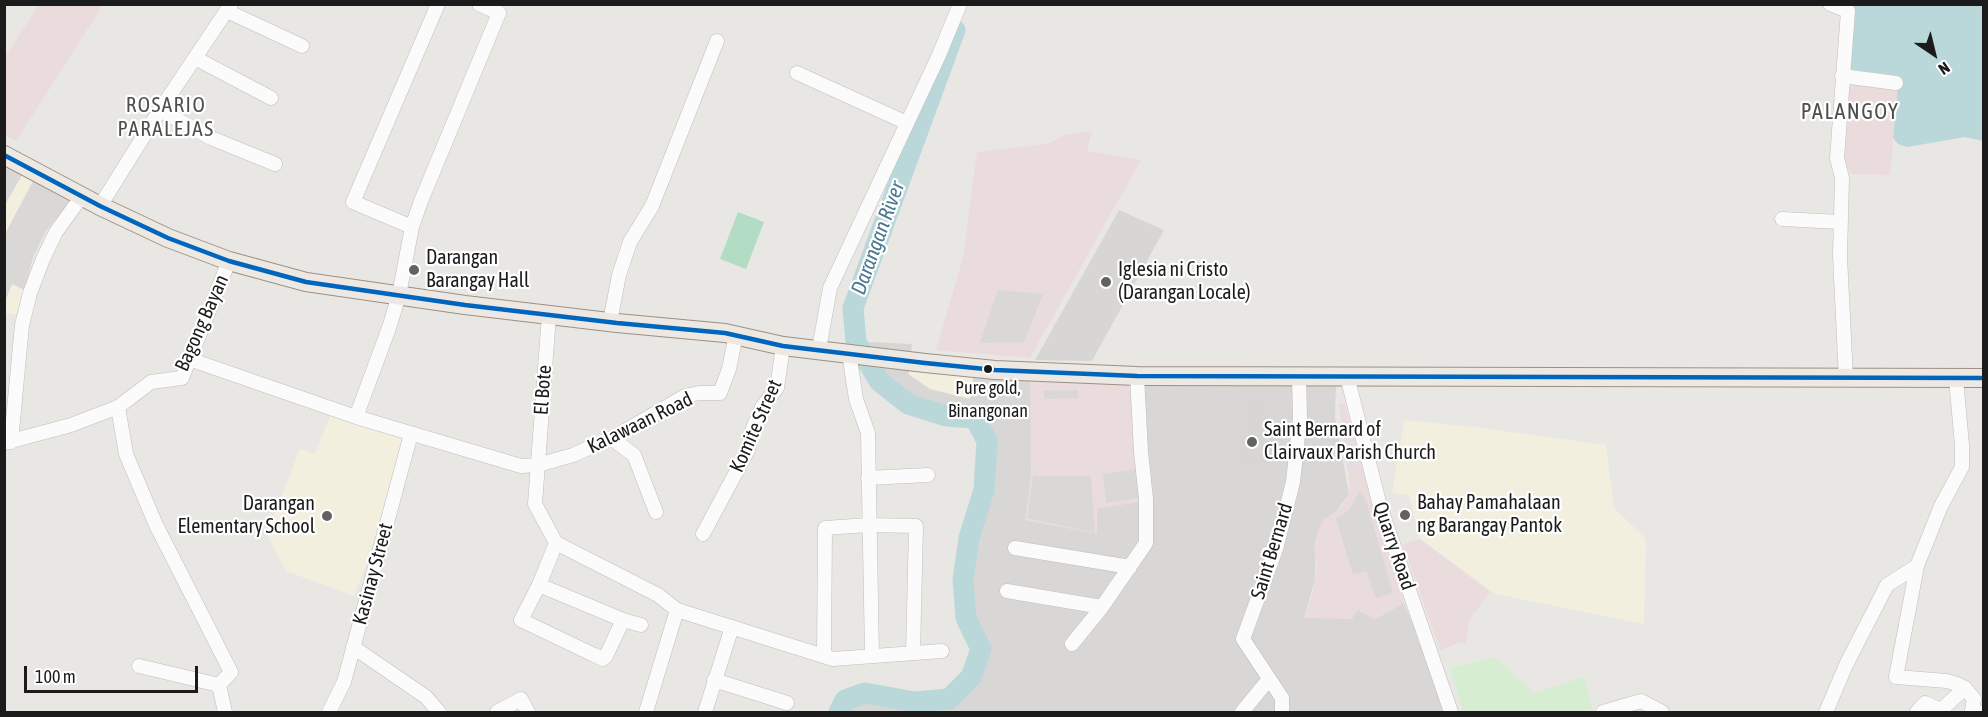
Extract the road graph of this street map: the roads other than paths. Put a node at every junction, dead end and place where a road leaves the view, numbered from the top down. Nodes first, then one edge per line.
1 (438, 4) edge
2 (479, 4) edge
3 (960, 4) edge
4 (1830, 4) edge
5 (229, 8) edge
6 (717, 41) dead end
7 (302, 46) dead end
8 (195, 58) junction
9 (797, 73) dead end
10 (1842, 75) junction
11 (1896, 83) dead end
12 (271, 98) dead end
13 (160, 110) junction
14 (907, 123) junction
15 (4, 155) edge
16 (275, 164) dead end
17 (82, 196) junction
18 (100, 206) junction
19 (1782, 219) dead end
20 (1840, 222) junction
21 (412, 227) junction
22 (229, 261) junction
23 (399, 295) junction
24 (549, 315) junction
25 (610, 322) junction
26 (736, 336) junction
27 (783, 346) junction
28 (819, 349) junction
29 (850, 353) junction
30 (189, 359) junction
31 (1137, 376) junction
32 (1299, 376) junction
33 (1347, 376) junction
34 (1983, 378) edge
35 (1846, 379) junction
36 (1956, 379) junction
37 (118, 407) junction
38 (356, 417) junction
39 (411, 434) junction
40 (611, 438) junction
41 (8, 443) edge
42 (537, 465) junction
43 (928, 475) dead end
44 (868, 478) junction
45 (656, 512) dead end
46 (868, 525) junction
47 (703, 534) dead end
48 (556, 543) junction
49 (1014, 548) dead end
50 (1917, 566) junction
51 (1130, 567) junction
52 (540, 585) junction
53 (1007, 591) dead end
54 (1102, 607) junction
55 (678, 610) junction
56 (622, 620) junction
57 (641, 625) dead end
58 (732, 627) junction
59 (1072, 644) dead end
60 (353, 647) junction
61 (942, 651) dead end
62 (913, 653) junction
63 (824, 656) junction
64 (872, 656) junction
65 (139, 666) dead end
66 (1269, 679) junction
67 (714, 680) junction
68 (219, 685) junction
69 (1965, 688) junction
70 (787, 703) dead end
71 (1941, 711) edge
72 (225, 712) edge
73 (329, 712) edge
74 (439, 712) edge
75 (497, 712) edge
76 (528, 712) edge
77 (646, 712) edge
78 (705, 712) edge
79 (1242, 712) edge
80 (1282, 712) edge
81 (1451, 712) edge
82 (1604, 712) edge
83 (1662, 712) edge
84 (1826, 712) edge
85 (1917, 712) edge
86 (1978, 712) edge

1 - 21 street
2 - 21 street
3 - 14 street
4 - 10 street
5 - 7 street
5 - 8 street
6 - 25 street
8 - 12 street
8 - 13 street
9 - 14 street
10 - 11 street
10 - 20 street
13 - 16 street
13 - 18 street
14 - 28 street
15 - 17 main road
17 - 18 main road
17 - 41 street
18 - 22 main road
19 - 20 street
20 - 35 street
21 - 23 street
22 - 23 main road
22 - 30 street, Bagong Bayan
23 - 24 main road
23 - 38 street
24 - 25 main road
24 - 42 street, El Bote
25 - 26 main road
26 - 27 main road
26 - 40 street, Kalawaan Road
27 - 28 main road
27 - 47 street, Komite Street
28 - 29 main road
29 - 31 main road
29 - 44 street
30 - 37 street, Bagong Bayan
30 - 38 street
31 - 32 main road
31 - 51 street
32 - 33 main road
32 - 66 street, Saint Bernard
33 - 35 main road
33 - 81 street, Quarry Road
34 - 36 main road
35 - 36 main road
36 - 50 street
37 - 41 street, Bagong Bayan
37 - 68 street
38 - 39 street
39 - 42 street
39 - 60 street, Kasinay Street
40 - 42 street, Kalawaan Road
40 - 45 street
42 - 48 street, El Bote
43 - 44 street
44 - 46 street
46 - 62 street
46 - 63 street
46 - 64 street
48 - 52 street
48 - 55 street
49 - 51 street
50 - 69 street
50 - 84 street
51 - 54 street
52 - 56 street
52 - 56 street
53 - 54 street
54 - 59 street
55 - 58 street
55 - 77 street
56 - 57 street
58 - 63 street
58 - 67 street
60 - 73 street, Kasinay Street
60 - 74 street
61 - 62 street
62 - 64 street
63 - 64 street
65 - 68 street
66 - 79 street
66 - 80 street, Saint Bernard
67 - 70 street
67 - 78 street
68 - 72 street
69 - 71 street
69 - 86 street
71 - 85 street
75 - 76 street
82 - 83 street

